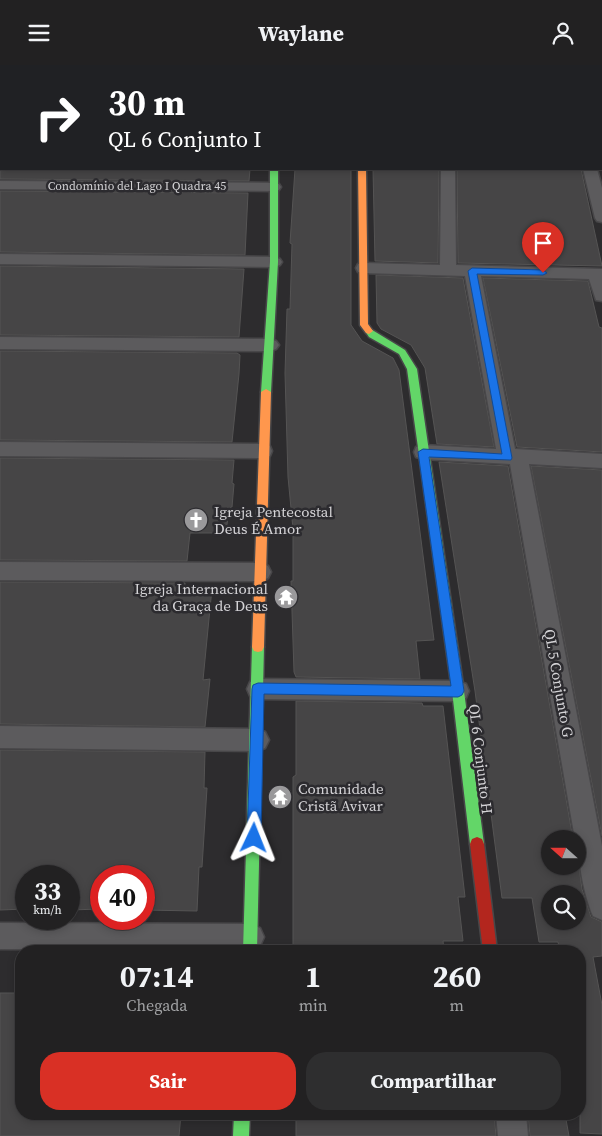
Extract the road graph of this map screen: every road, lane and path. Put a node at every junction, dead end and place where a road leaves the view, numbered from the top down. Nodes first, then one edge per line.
1 (274, 170) edge
2 (362, 170) edge
3 (448, 170) edge
4 (590, 170) edge
5 (0, 185) edge
6 (274, 187) junction
7 (602, 218) edge
8 (0, 259) edge
9 (274, 262) junction
10 (364, 268) junction
11 (448, 270) junction
12 (472, 271) junction
13 (599, 274) edge
14 (602, 296) edge
15 (0, 343) edge
16 (270, 345) junction
17 (0, 449) edge
18 (264, 451) junction
19 (423, 452) junction
20 (513, 458) junction
21 (602, 461) edge
22 (0, 571) edge
23 (261, 572) junction
24 (258, 689) junction
25 (458, 691) junction
26 (0, 737) edge
27 (257, 740) junction
28 (602, 907) edge
29 (0, 936) edge
30 (250, 944) edge
31 (489, 945) edge
32 (242, 1120) edge
33 (512, 1120) edge
34 (241, 1136) edge
35 (514, 1136) edge

1 - 6 street
2 - 10 street
3 - 11 street
4 - 7 street
5 - 6 street, Condomínio del Lago I Quadra 45
6 - 9 street
8 - 9 street
9 - 16 street
10 - 11 street
10 - 19 street, QL 6 Conjunto H
11 - 12 street
12 - 13 street
12 - 20 street, QL 5 Conjunto G
13 - 14 street
15 - 16 street
16 - 18 street
17 - 18 street
18 - 23 street
19 - 20 street
19 - 25 street, QL 6 Conjunto H
20 - 21 street
20 - 28 street, QL 5 Conjunto G
22 - 23 street
23 - 24 street
24 - 25 street
24 - 27 street
25 - 31 street, QL 6 Conjunto H
26 - 27 street
27 - 30 street
29 - 30 street
32 - 34 street
33 - 35 street

